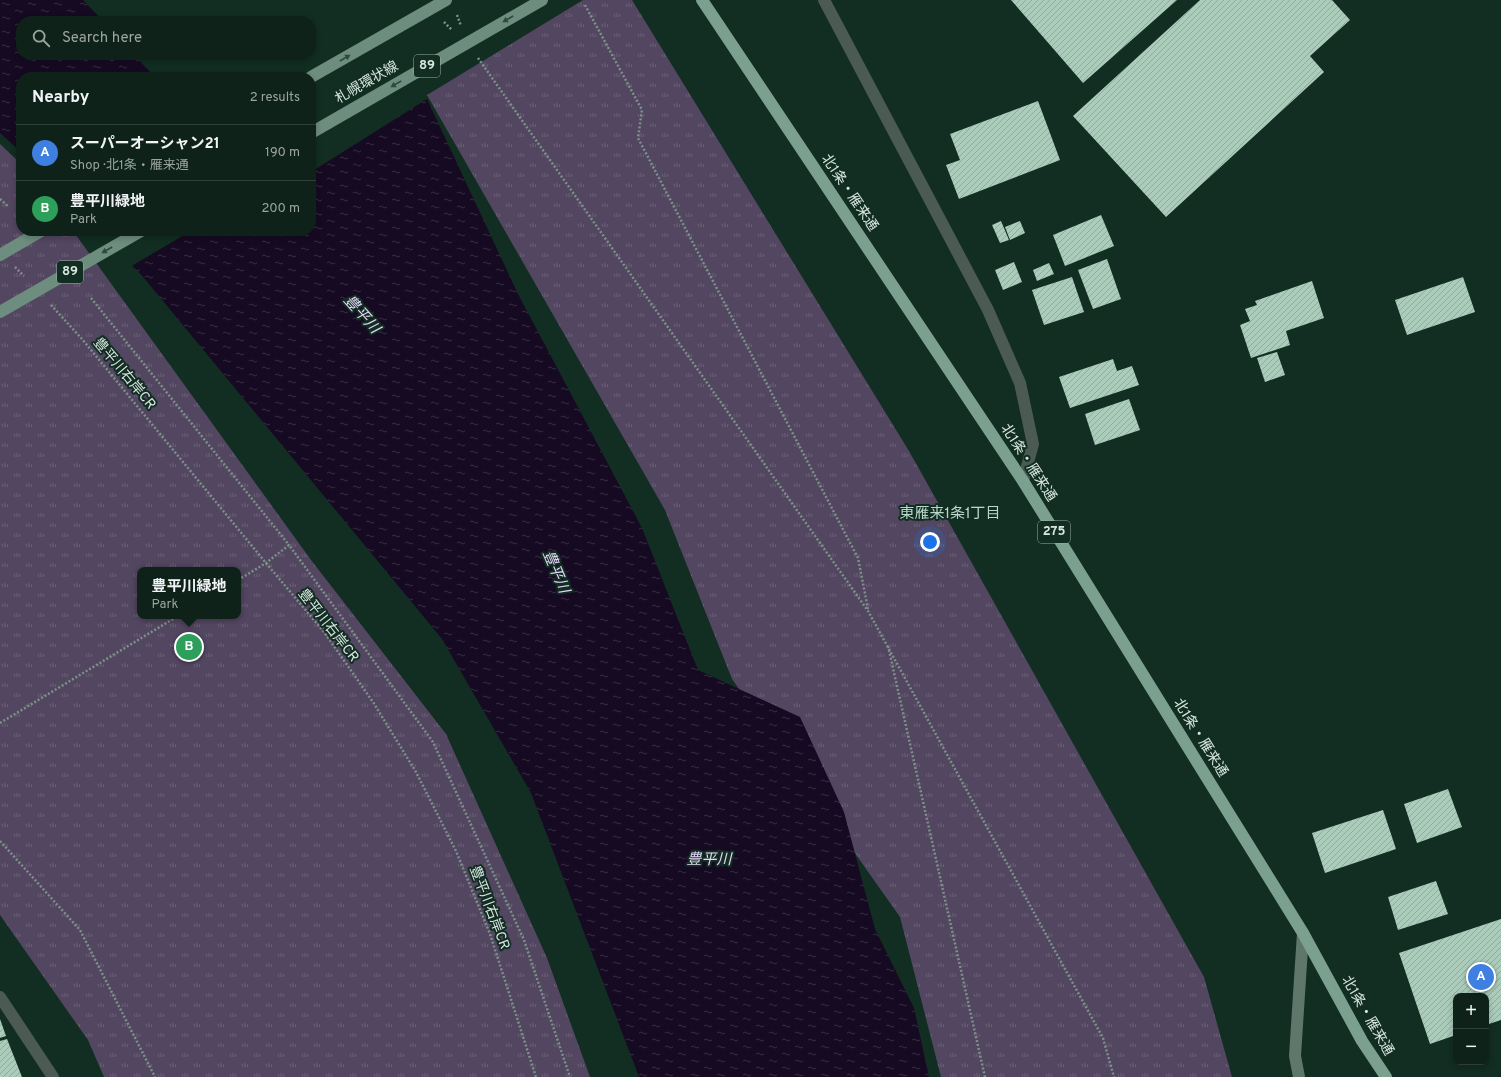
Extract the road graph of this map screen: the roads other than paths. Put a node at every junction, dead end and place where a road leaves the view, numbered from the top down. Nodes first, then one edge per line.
1 (446, 0) edge
2 (542, 0) edge
3 (702, 0) edge
4 (824, 0) edge
5 (316, 74) edge
6 (316, 130) edge
7 (34, 236) edge
8 (132, 236) edge
9 (5, 258) edge
10 (0, 312) edge
11 (1023, 480) junction
12 (1303, 933) junction
13 (0, 997) edge
14 (53, 1077) edge
15 (1299, 1077) edge
16 (1386, 1077) edge

5 -> 1 main road, bridge
2 -> 6 main road, 札幌環状線 / 89, bridge
3 - 11 highway, 北1条・雁来通 / 275
4 - 11 street
7 - 9 main road, bridge
8 -> 10 main road, 89, bridge
11 - 12 highway, 北1条・雁来通 / 275
12 - 15 street
12 - 16 highway, 北1条・雁来通 / 275
13 - 14 street

